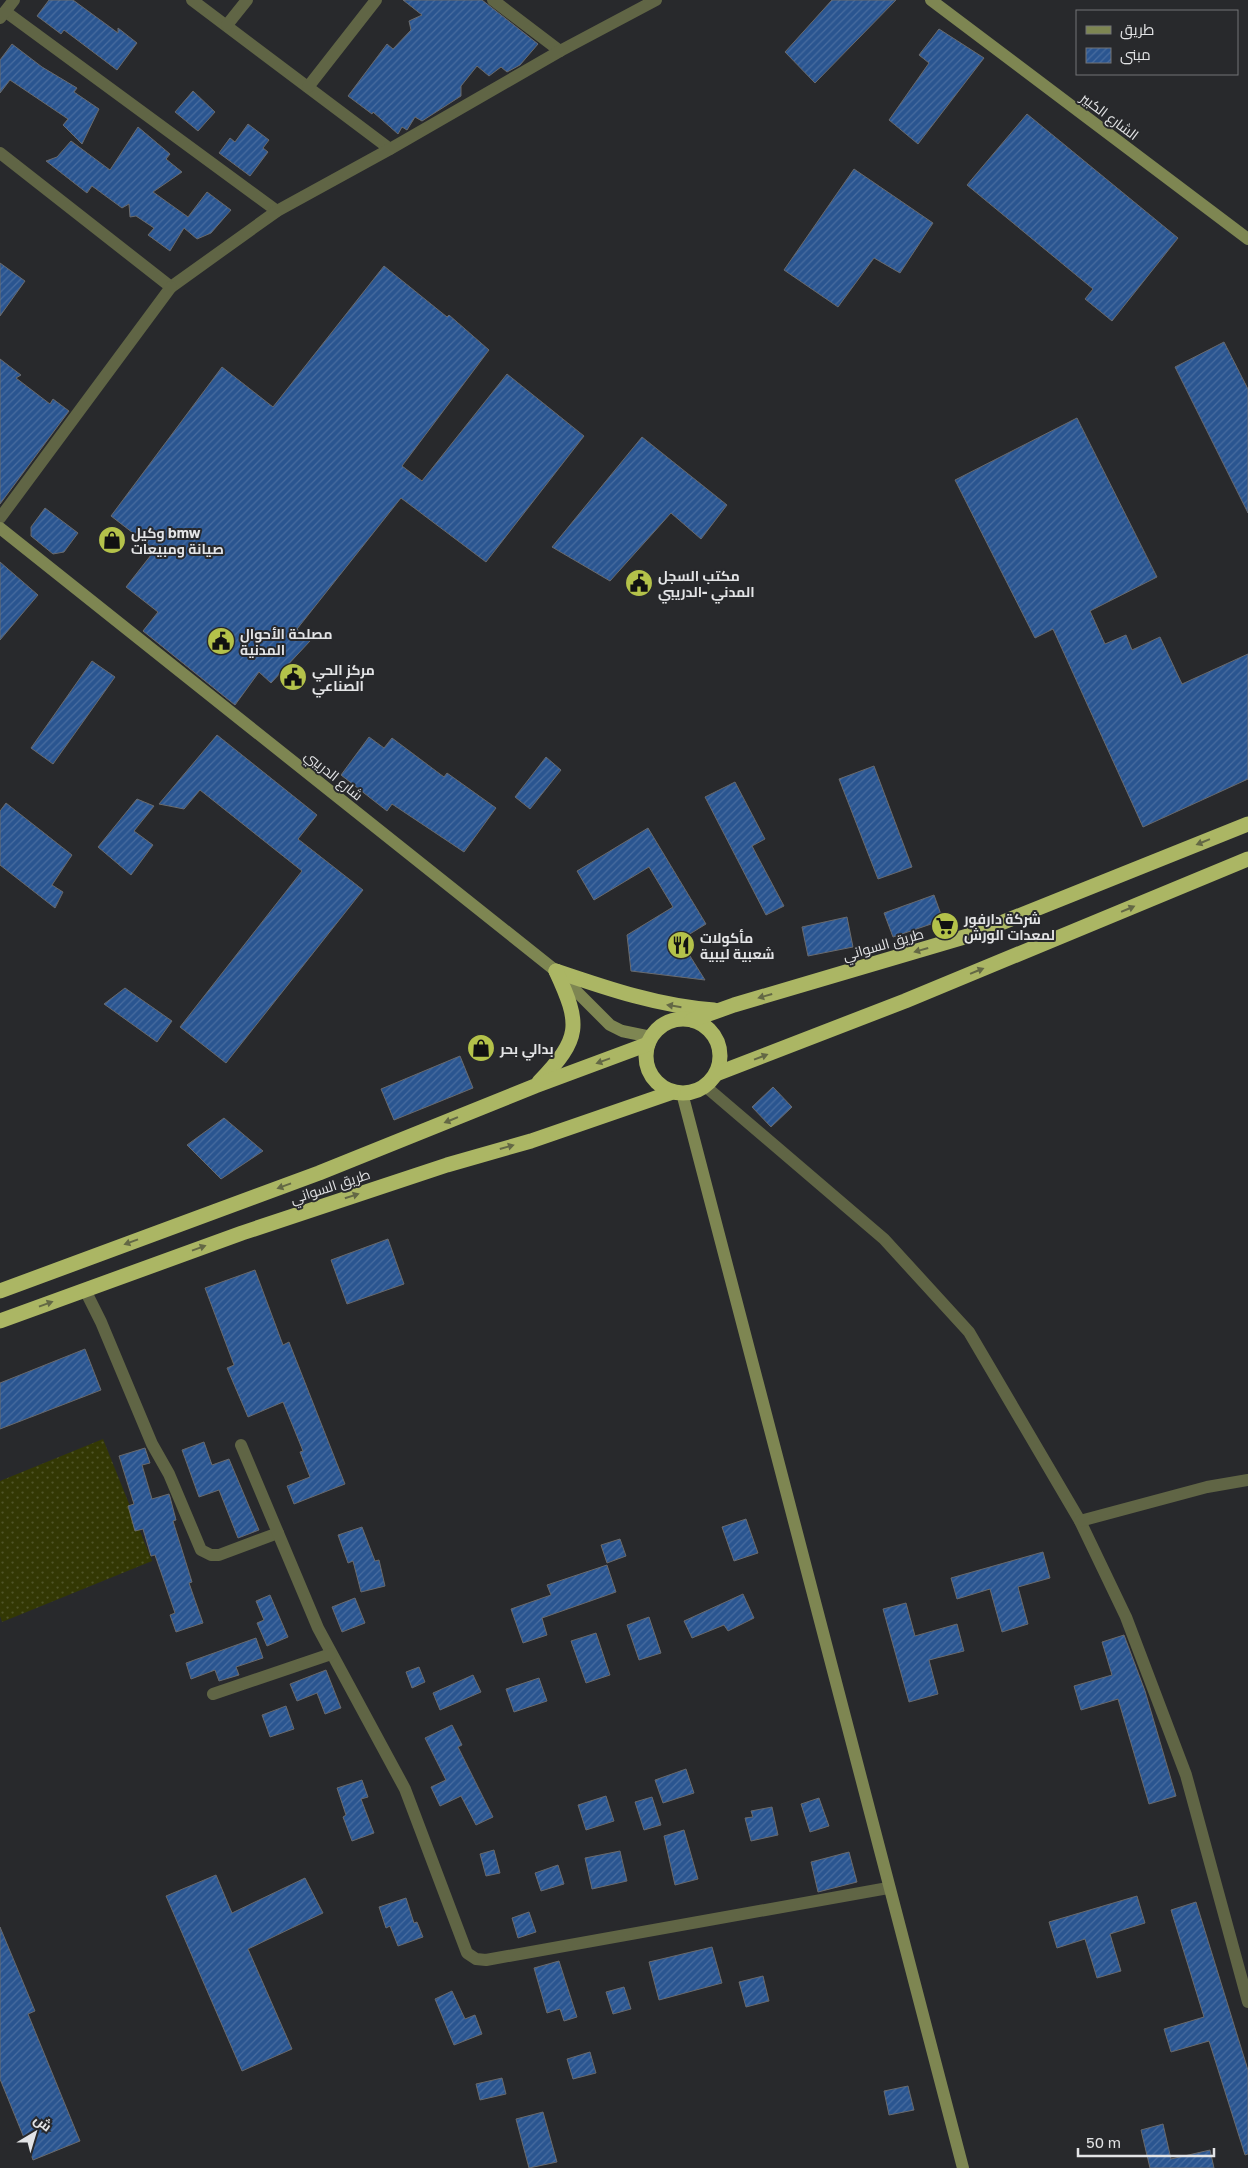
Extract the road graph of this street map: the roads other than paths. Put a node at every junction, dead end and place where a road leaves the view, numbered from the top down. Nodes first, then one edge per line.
1 (14, 0) edge
2 (192, 0) edge
3 (247, 0) edge
4 (376, 0) edge
5 (492, 0) edge
6 (656, 0) edge
7 (931, 0) edge
8 (3, 15) edge
9 (227, 25) junction
10 (560, 51) junction
11 (308, 87) junction
12 (390, 149) junction
13 (0, 153) edge
14 (277, 211) junction
15 (1248, 239) edge
16 (171, 287) junction
17 (0, 518) edge
18 (0, 528) edge
19 (1248, 824) edge
20 (1248, 859) edge
21 (556, 971) junction
22 (722, 1011) junction
23 (692, 1020) junction
24 (650, 1041) junction
25 (716, 1074) junction
26 (535, 1086) junction
27 (706, 1086) junction
28 (678, 1092) junction
29 (0, 1290) edge
30 (85, 1290) junction
31 (0, 1321) edge
32 (241, 1445) dead end
33 (1248, 1480) edge
34 (1080, 1522) junction
35 (278, 1533) junction
36 (331, 1654) junction
37 (213, 1694) dead end
38 (888, 1888) junction
39 (1248, 2002) edge
40 (963, 2168) edge

1 - 8 street
2 - 9 street
3 - 9 street
4 - 11 street
5 - 10 street
6 - 10 street
7 - 15 street, الشارع الكبير
8 - 14 street
9 - 11 street
10 - 12 street
11 - 12 street
12 - 14 street
13 - 16 street
14 - 16 street
16 - 17 street
18 - 21 street, شارع الدريبي
19 -> 22 highway, طريق السواني
25 -> 20 highway
22 -> 21 highway
21 - 24 street, شارع الدريبي
21 - 26 highway
22 - 23 highway, طريق السواني
23 - 24 highway
23 - 25 highway
24 -> 26 highway, طريق السواني
24 - 28 highway
25 - 27 highway
26 -> 29 highway, طريق السواني
27 - 28 highway
27 - 34 street
30 -> 28 highway, طريق السواني
28 - 38 street
31 -> 30 highway, طريق السواني
30 - 35 street
32 - 35 street
33 - 34 street
34 - 39 street
35 - 36 street
36 - 37 street
36 - 38 street
38 - 40 street

